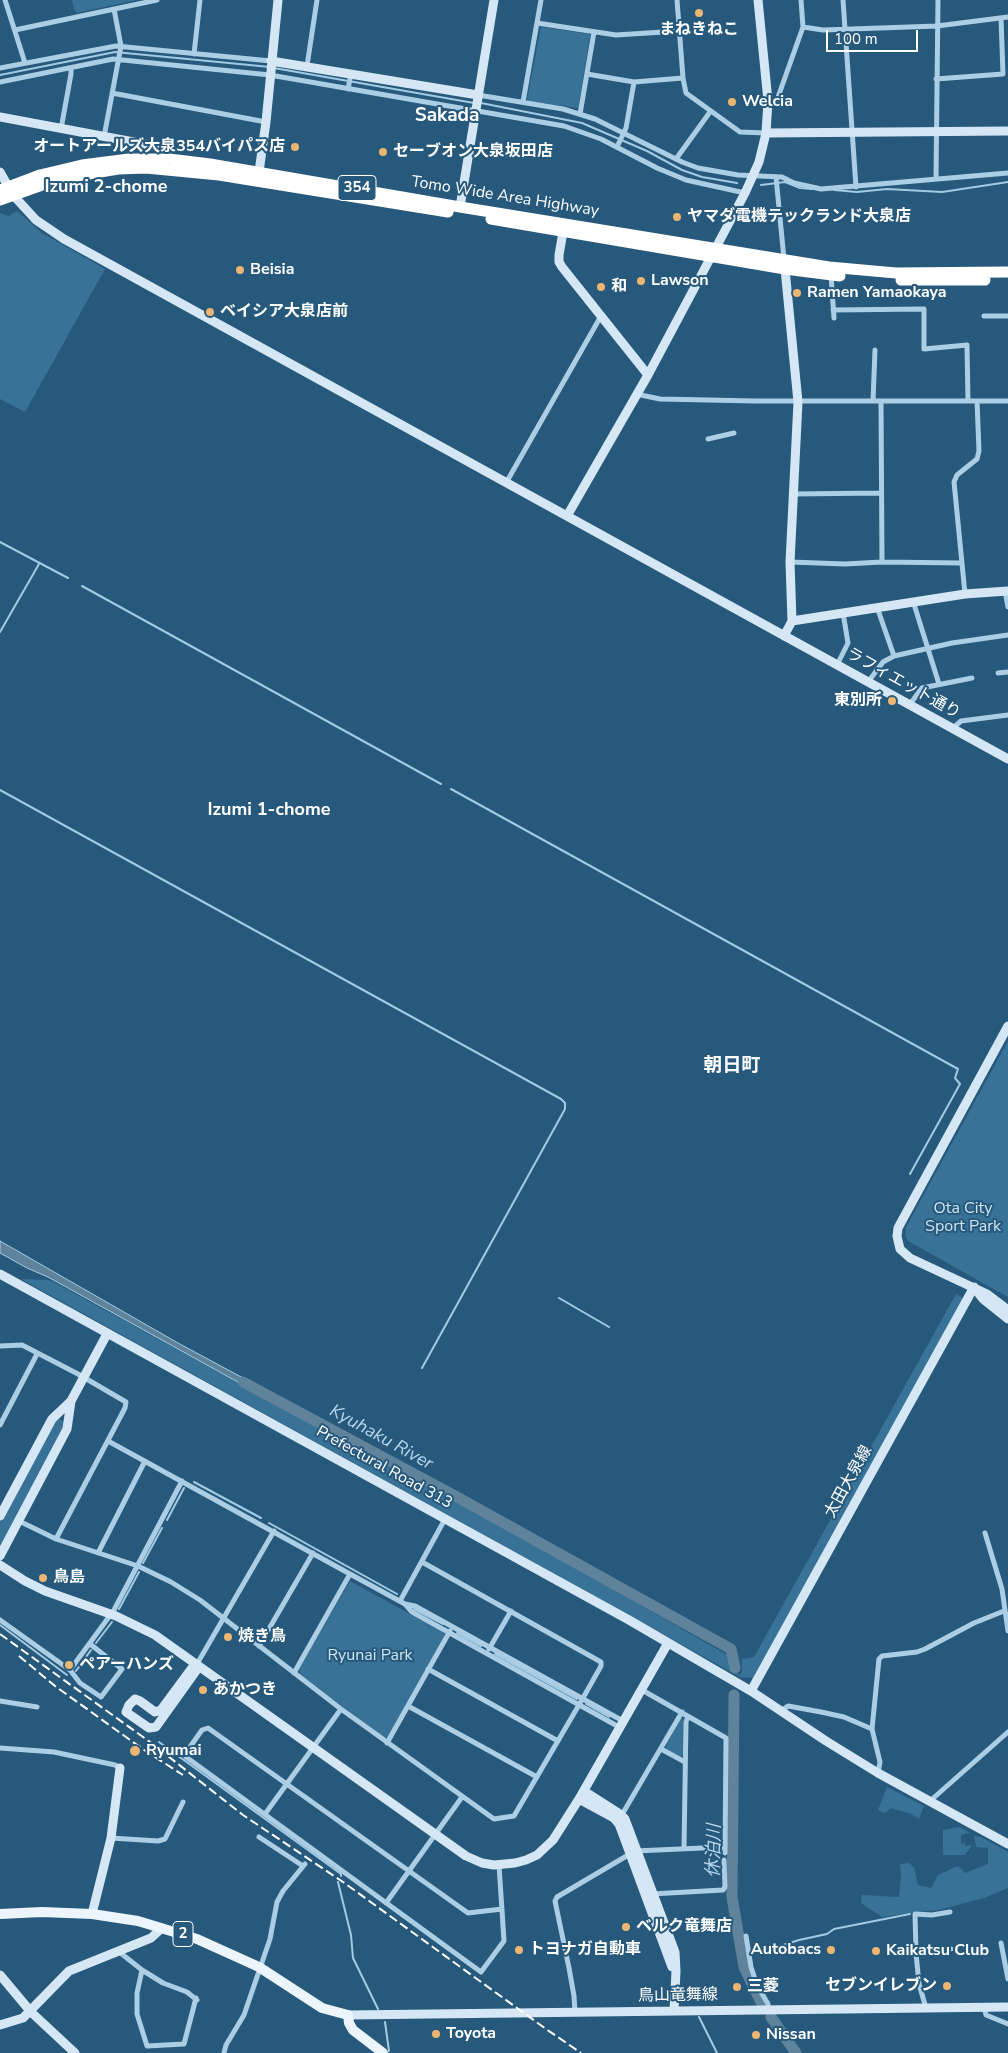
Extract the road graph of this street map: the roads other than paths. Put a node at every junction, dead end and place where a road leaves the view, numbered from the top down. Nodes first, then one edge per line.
1 (5, 0) edge
2 (157, 0) edge
3 (200, 0) edge
4 (278, 0) edge
5 (317, 0) edge
6 (494, 0) edge
7 (541, 0) edge
8 (677, 0) edge
9 (758, 0) edge
10 (801, 0) edge
11 (843, 0) edge
12 (938, 0) edge
13 (114, 9) junction
14 (1008, 17) edge
15 (1001, 18) junction
16 (537, 23) junction
17 (937, 26) junction
18 (803, 27) junction
19 (845, 28) junction
20 (15, 30) junction
21 (679, 31) junction
22 (594, 32) junction
23 (121, 47) junction
24 (194, 54) junction
25 (119, 58) junction
26 (271, 61) junction
27 (26, 64) junction
28 (307, 66) junction
29 (0, 68) edge
30 (71, 68) junction
31 (351, 73) junction
32 (587, 74) junction
33 (270, 75) junction
34 (683, 78) junction
35 (936, 79) junction
36 (0, 82) edge
37 (634, 82) junction
38 (348, 89) junction
39 (112, 93) junction
40 (478, 95) junction
41 (768, 101) junction
42 (523, 102) junction
43 (476, 111) junction
44 (710, 112) junction
45 (580, 114) junction
46 (0, 117) edge
47 (266, 122) junction
48 (61, 129) junction
49 (937, 131) junction
50 (1008, 131) edge
51 (854, 132) junction
52 (624, 133) junction
53 (766, 133) junction
54 (104, 136) junction
55 (155, 146) dead end
56 (617, 147) junction
57 (676, 159) junction
58 (0, 172) edge
59 (1008, 173) edge
60 (258, 176) junction
61 (753, 176) junction
62 (776, 176) junction
63 (936, 178) junction
64 (856, 187) junction
65 (7, 191) edge
66 (745, 193) junction
67 (0, 200) edge
68 (460, 206) junction
69 (563, 232) junction
70 (713, 253) junction
71 (785, 265) junction
72 (1008, 272) edge
73 (831, 275) junction
74 (1008, 279) edge
75 (833, 310) junction
76 (602, 316) junction
77 (984, 316) dead end
78 (1008, 316) edge
79 (834, 318) dead end
80 (875, 350) dead end
81 (648, 375) junction
82 (636, 394) junction
83 (873, 401) junction
84 (881, 401) junction
85 (968, 401) junction
86 (977, 401) junction
87 (1008, 401) edge
88 (798, 402) junction
89 (734, 434) dead end
90 (708, 439) dead end
91 (506, 483) junction
92 (881, 493) junction
93 (793, 494) junction
94 (567, 516) junction
95 (790, 562) junction
96 (882, 562) junction
97 (962, 563) junction
98 (1006, 591) edge
99 (965, 594) junction
100 (913, 601) junction
101 (876, 607) junction
102 (1008, 607) edge
103 (843, 612) junction
104 (792, 620) junction
105 (1008, 635) edge
106 (784, 636) junction
107 (929, 649) junction
108 (894, 656) junction
109 (837, 664) junction
110 (1008, 672) edge
111 (998, 674) dead end
112 (972, 678) dead end
113 (868, 682) junction
114 (940, 684) junction
115 (910, 704) junction
116 (1008, 714) edge
117 (953, 728) junction
118 (1008, 759) edge
119 (1008, 1026) edge
120 (0, 1274) edge
121 (974, 1288) junction
122 (1008, 1310) edge
123 (1008, 1319) edge
124 (107, 1334) junction
125 (0, 1346) edge
126 (37, 1354) junction
127 (84, 1378) junction
128 (71, 1401) junction
129 (0, 1425) edge
130 (108, 1441) junction
131 (145, 1461) junction
132 (182, 1481) junction
133 (1, 1512) edge
134 (445, 1519) junction
135 (19, 1521) junction
136 (274, 1531) junction
137 (985, 1533) dead end
138 (56, 1540) junction
139 (98, 1553) junction
140 (313, 1553) junction
141 (0, 1556) edge
142 (422, 1562) junction
143 (0, 1565) edge
144 (138, 1566) junction
145 (350, 1574) junction
146 (1005, 1588) edge
147 (402, 1602) junction
148 (511, 1611) junction
149 (1004, 1611) junction
150 (112, 1614) junction
151 (224, 1618) junction
152 (0, 1620) edge
153 (452, 1627) junction
154 (1008, 1631) edge
155 (449, 1633) junction
156 (668, 1643) junction
157 (90, 1644) junction
158 (259, 1646) junction
159 (490, 1647) junction
160 (486, 1654) junction
161 (197, 1664) junction
162 (428, 1669) junction
163 (70, 1670) junction
164 (294, 1673) junction
165 (642, 1690) junction
166 (751, 1691) junction
167 (584, 1698) junction
168 (0, 1701) edge
169 (580, 1704) junction
170 (408, 1706) junction
171 (37, 1707) dead end
172 (341, 1710) junction
173 (781, 1711) junction
174 (682, 1712) junction
175 (688, 1716) junction
176 (621, 1724) junction
177 (872, 1730) junction
178 (1008, 1732) edge
179 (558, 1741) junction
180 (387, 1743) junction
181 (314, 1747) junction
182 (0, 1748) edge
183 (660, 1749) junction
184 (685, 1762) junction
185 (120, 1768) joint
186 (878, 1772) junction
187 (537, 1777) junction
188 (287, 1785) junction
189 (581, 1795) junction
190 (462, 1797) junction
191 (930, 1801) junction
192 (183, 1802) dead end
193 (265, 1814) junction
194 (620, 1818) junction
195 (435, 1835) junction
196 (259, 1837) dead end
197 (111, 1838) junction
198 (1008, 1844) edge
199 (684, 1849) junction
200 (634, 1852) junction
201 (724, 1860) dead end
202 (499, 1865) junction
203 (409, 1872) junction
204 (649, 1894) junction
205 (386, 1904) junction
206 (502, 1909) junction
207 (950, 1912) dead end
208 (0, 1914) edge
209 (92, 1914) junction
210 (162, 1928) junction
211 (746, 1936) dead end
212 (1001, 1943) dead end
213 (951, 1949) dead end
214 (118, 1950) junction
215 (916, 1953) junction
216 (259, 1967) junction
217 (142, 1970) junction
218 (0, 1975) edge
219 (1008, 1979) edge
220 (984, 2007) junction
221 (1008, 2007) edge
222 (926, 2008) junction
223 (768, 2010) junction
224 (674, 2011) junction
225 (31, 2012) junction
226 (574, 2013) junction
227 (348, 2015) junction
228 (1008, 2024) edge
229 (0, 2025) edge
230 (75, 2053) edge
231 (224, 2053) edge
232 (383, 2053) edge

1 - 20 street
2 - 13 street
3 - 24 street
4 - 26 street
5 - 28 street
6 - 40 street
7 - 16 street
8 - 21 street
9 - 41 street
10 - 18 street
11 - 19 street
12 - 17 street
13 - 20 street
13 - 23 street
14 - 15 street
15 - 17 street
15 - 35 street
16 - 22 street
16 - 42 street
17 - 19 street
17 - 35 street
18 - 19 street
18 - 41 street
19 - 51 street
20 - 27 street
21 - 22 street
21 - 34 street
22 - 32 street
23 - 24 street
23 - 25 street
23 - 27 street
24 - 26 street
25 - 30 street
25 - 33 street
25 - 39 street
26 - 28 street
26 - 33 street
27 - 29 street
28 - 31 street
30 - 36 street
30 - 48 street
31 - 38 street
31 - 40 street
32 - 37 street
32 - 45 street
33 - 38 street
33 - 47 street
34 - 37 street
34 - 44 street
35 - 49 street
37 - 52 street
38 - 43 street
39 - 47 street
39 - 54 street
40 - 42 street
40 - 43 street
41 - 53 street
42 - 45 street
43 - 56 street
43 - 68 street
44 - 53 street
44 - 57 street
45 - 52 street
46 - 48 street
47 - 60 street
48 - 54 street
49 - 50 street
49 - 51 street
49 - 63 street
51 - 53 street
51 - 64 street
52 - 56 street
52 - 57 street
53 - 61 street
54 - 55 street
56 - 66 street
57 - 61 street
58 - 65 street, ラフィエット通り
59 - 63 street
60 - 65 highway, Tomo Wide Area Highway / 354
60 - 68 highway, Tomo Wide Area Highway / 354
60 - 69 highway, Tomo Wide Area Highway / 354
61 - 62 street
61 - 66 street
62 - 64 street
62 - 71 street
63 - 64 street
65 - 67 highway, Tomo Wide Area Highway / 354
65 - 91 street, ラフィエット通り
66 - 70 street
68 - 70 highway, Tomo Wide Area Highway / 354
69 - 70 highway, Tomo Wide Area Highway / 354
69 - 76 street
70 - 71 highway, Tomo Wide Area Highway / 354
70 - 81 street
71 - 72 highway, Tomo Wide Area Highway / 354
71 - 73 highway, Tomo Wide Area Highway / 354
71 - 88 street
73 - 74 highway, Tomo Wide Area Highway / 354
73 - 75 street
75 - 79 street
75 - 85 street
76 - 81 street
76 - 91 street
77 - 78 street
80 - 83 street
81 - 82 street
82 - 88 street
82 - 94 street
83 - 84 street
83 - 88 street
84 - 85 street
84 - 92 street
85 - 86 street
86 - 87 street
86 - 97 street
88 - 93 street
89 - 90 street
91 - 94 street, ラフィエット通り
92 - 93 street
92 - 96 street
93 - 95 street
94 - 106 street, ラフィエット通り
95 - 96 street
95 - 104 street
96 - 97 street
97 - 99 street
98 - 99 street
98 - 102 street
99 - 100 street
100 - 101 street
100 - 107 street
101 - 103 street
101 - 108 street
103 - 104 street
103 - 109 street
104 - 106 street
105 - 107 street
106 - 109 street, ラフィエット通り
107 - 108 street
107 - 114 street
108 - 113 street
109 - 113 street, ラフィエット通り
110 - 111 street
112 - 114 street
113 - 115 street, ラフィエット通り
114 - 115 street
115 - 117 street, ラフィエット通り
116 - 117 street
117 - 118 street, ラフィエット通り
119 - 121 street
120 - 124 street, Prefectural Road 313
121 - 122 street
121 - 123 street
121 - 166 street, 太田大泉線
124 - 127 street
124 - 134 street, Prefectural Road 313
125 - 126 street
126 - 127 street
126 - 129 street
127 - 128 street
127 - 130 street
128 - 133 street
128 - 135 street
130 - 131 street
130 - 138 street
131 - 132 street
131 - 139 street
132 - 136 street
132 - 144 street
134 - 142 street
134 - 156 street, Prefectural Road 313
135 - 138 street
135 - 141 street
136 - 140 street
136 - 151 street
137 - 146 street
138 - 139 street
139 - 144 street
140 - 145 street
140 - 158 street
142 - 147 street
142 - 148 street
143 - 150 street
144 - 150 street
144 - 151 street
145 - 147 street
145 - 164 street
146 - 149 street
147 - 153 street
147 - 155 street
148 - 159 street
148 - 167 street
149 - 154 street
149 - 177 street
150 - 157 street
150 - 161 street
151 - 158 street
151 - 161 street
152 - 163 street
153 - 155 street
153 - 159 street
155 - 160 street
155 - 162 street
156 - 165 street
156 - 166 street, Prefectural Road 313
157 - 163 street
157 - 163 street
158 - 164 street
159 - 160 street
159 - 167 street
160 - 169 street
161 - 161 street
161 - 181 street
162 - 170 street
162 - 179 street
164 - 172 street
165 - 174 street
165 - 176 street
166 - 173 street, Prefectural Road 313
167 - 169 street
167 - 176 street
168 - 171 street
169 - 176 street
169 - 179 street
170 - 180 street
170 - 187 street
172 - 180 street
172 - 181 street
173 - 177 street
173 - 186 street, Prefectural Road 313
174 - 175 street
174 - 183 street
175 - 184 street
175 - 199 street
176 - 189 street
177 - 186 street
178 - 191 street
179 - 187 street
180 - 190 street
181 - 188 street
181 - 195 street
182 - 185 street
183 - 184 street
183 - 194 street
184 - 199 street
185 - 197 street
186 - 191 street, Prefectural Road 313
187 - 190 street
188 - 193 street
188 - 193 street
188 - 203 street
189 - 194 street
189 - 202 street
190 - 195 street
191 - 198 street, Prefectural Road 313
192 - 197 street
193 - 205 street
194 - 200 street
195 - 202 street
195 - 203 street
196 - 216 street
197 - 209 street
199 - 200 street
200 - 204 street
200 - 226 street
201 - 204 street
202 - 206 street
203 - 205 street
203 - 206 street
204 - 224 street
205 - 206 street
207 - 215 street
208 - 209 main road, 2
209 - 210 main road, 2
210 - 214 street
210 - 216 main road, 2
211 - 223 street
212 - 219 street
213 - 215 street
214 - 217 street
214 - 225 street
215 - 222 street
216 - 227 main road, 2
216 - 231 street
217 - 217 street
218 - 225 street
220 - 221 street, 鳥山竜舞線
220 - 222 street, 鳥山竜舞線
220 - 228 street
222 - 223 street, 鳥山竜舞線
223 - 224 street, 鳥山竜舞線
224 - 226 street, 鳥山竜舞線
225 - 229 street
225 - 230 street
226 - 227 street, 鳥山竜舞線
227 - 232 main road

